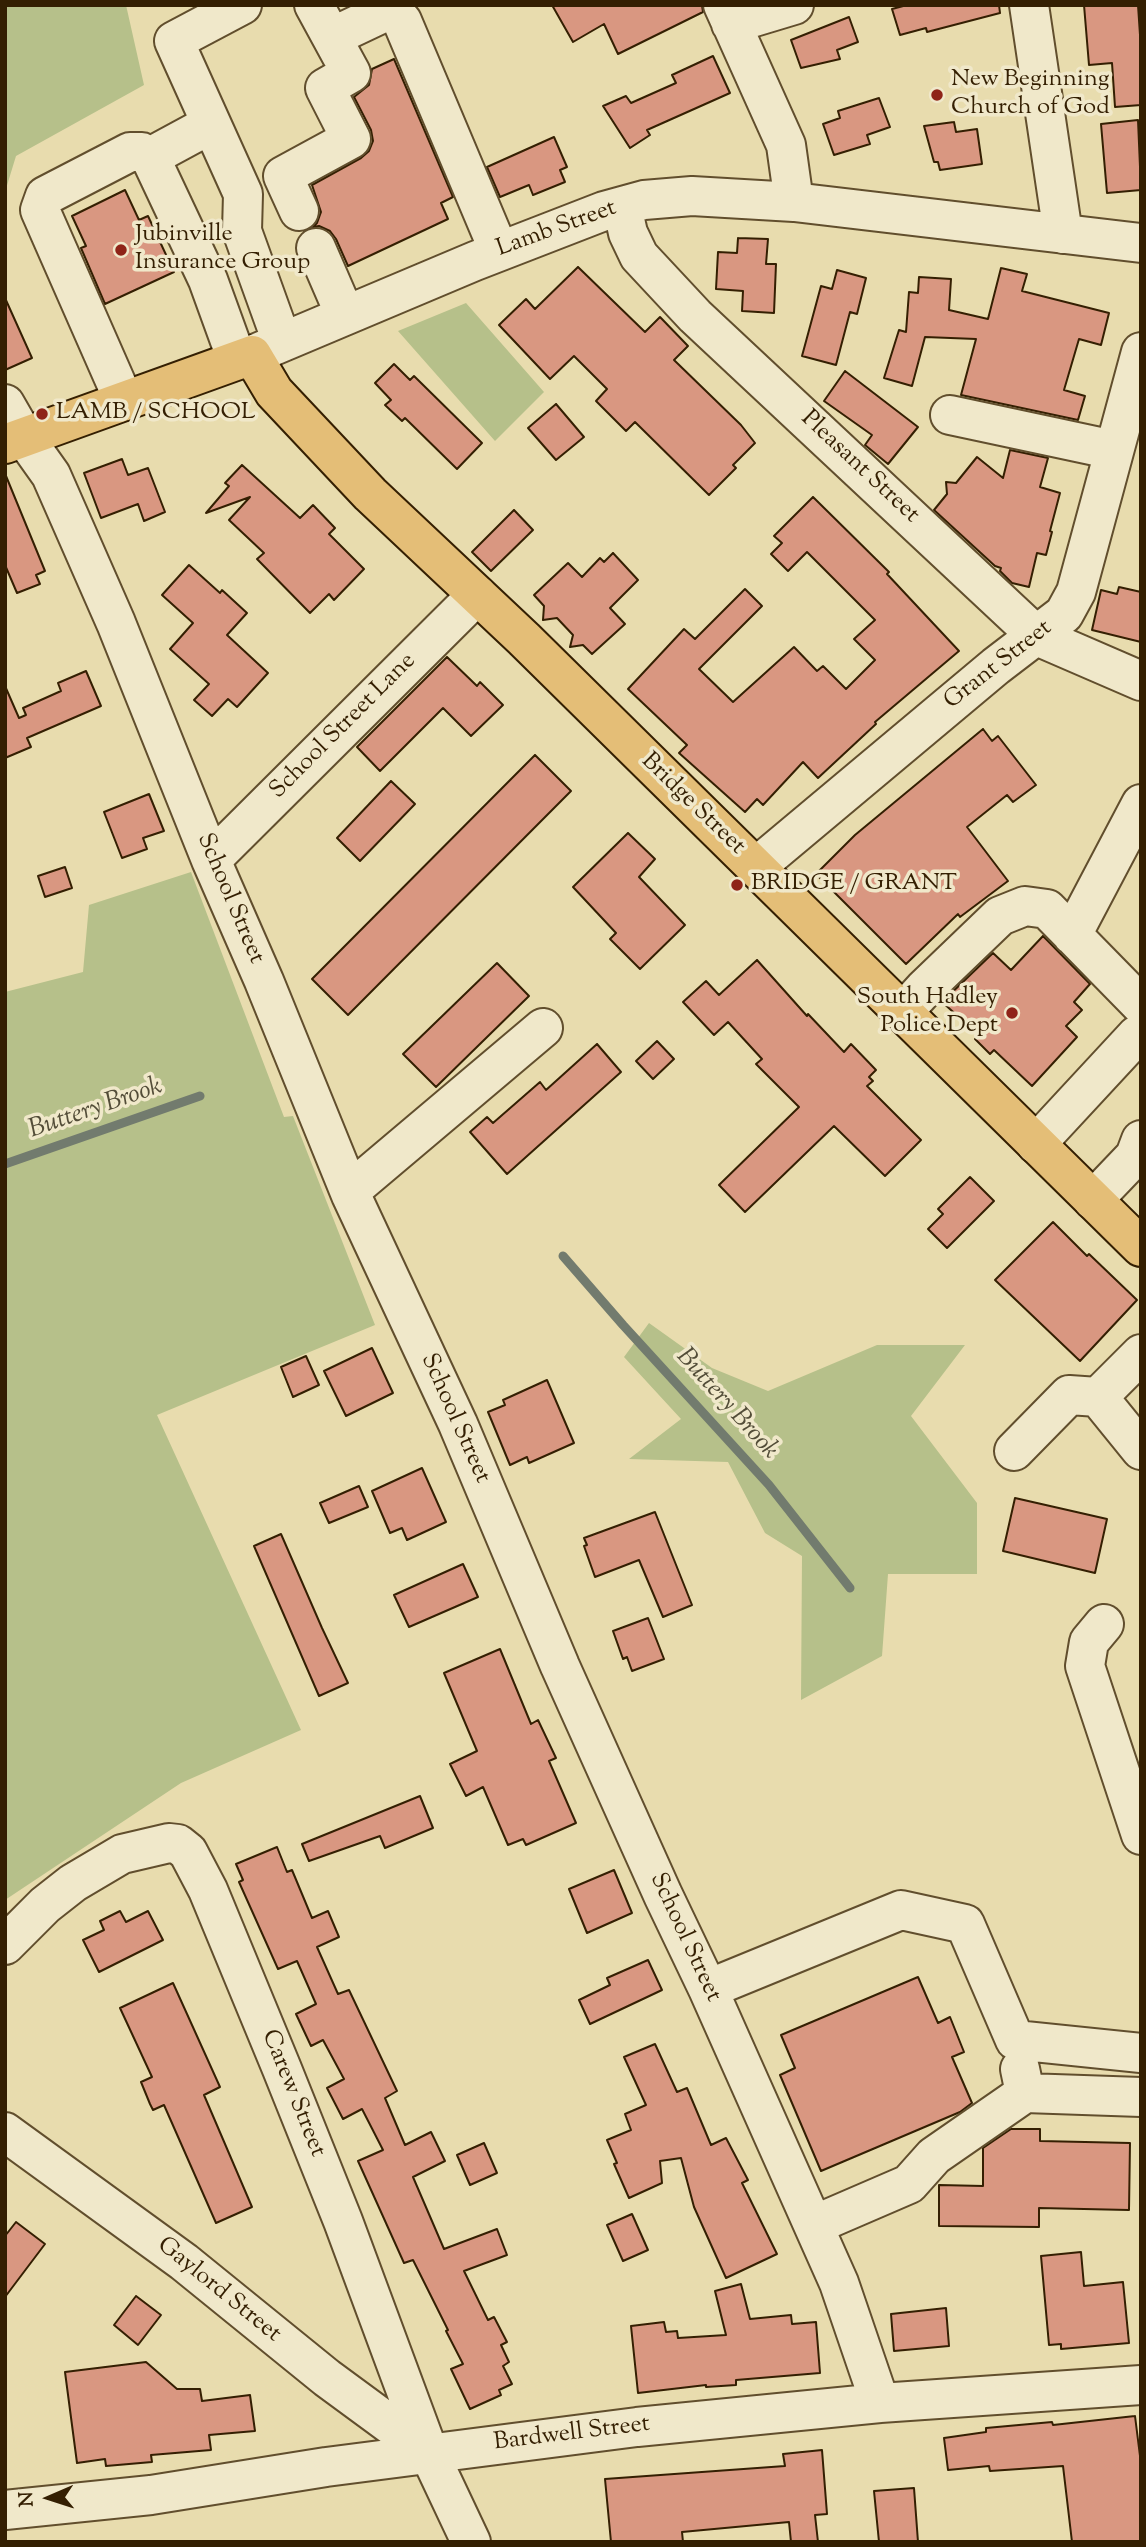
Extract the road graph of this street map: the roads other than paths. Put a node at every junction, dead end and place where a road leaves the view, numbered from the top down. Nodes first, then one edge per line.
1 (242, 5) edge
2 (794, 5) edge
3 (1029, 5) edge
4 (727, 15) edge
5 (323, 21) edge
6 (211, 124) junction
7 (150, 157) junction
8 (284, 176) junction
9 (243, 194) junction
10 (794, 202) junction
11 (622, 206) junction
12 (299, 211) dead end
13 (1063, 234) junction
14 (1141, 243) edge
15 (316, 248) dead end
16 (499, 251) junction
17 (345, 315) junction
18 (1141, 352) edge
19 (257, 353) junction
20 (124, 401) junction
21 (5, 404) edge
22 (950, 415) dead end
23 (15, 441) edge
24 (1114, 450) junction
25 (477, 595) junction
26 (1037, 636) junction
27 (1141, 681) edge
28 (1141, 804) edge
29 (211, 860) junction
30 (756, 867) junction
31 (1072, 935) junction
32 (903, 1012) junction
33 (1140, 1023) edge
34 (543, 1028) dead end
35 (1141, 1140) edge
36 (1036, 1144) junction
37 (349, 1191) junction
38 (1093, 1200) junction
39 (1134, 1231) edge
40 (1141, 1354) edge
41 (1098, 1397) junction
42 (1141, 1450) edge
43 (1014, 1451) dead end
44 (1104, 1624) dead end
45 (1141, 1835) edge
46 (5, 1945) edge
47 (708, 1989) junction
48 (1015, 2040) junction
49 (1141, 2053) edge
50 (1025, 2093) junction
51 (1141, 2097) edge
52 (5, 2132) edge
53 (814, 2225) junction
54 (1141, 2385) edge
55 (880, 2403) junction
56 (429, 2453) junction
57 (5, 2510) edge
58 (471, 2542) edge

1 - 6 street
2 - 4 street
3 - 13 street
4 - 10 street
5 - 8 street
5 - 16 street
6 - 7 street
6 - 9 street
7 - 19 street
7 - 20 street
8 - 9 street
8 - 12 street
9 - 19 street
10 - 11 street, Lamb Street
10 - 13 street, Lamb Street
11 - 16 street, Lamb Street
11 - 26 street, Pleasant Street
13 - 14 street, Lamb Street
15 - 17 street
16 - 17 street, Lamb Street
17 - 19 street, Lamb Street
18 - 24 street, Grant Street
19 - 20 main road, Lamb Street
19 - 25 main road, Bridge Street
20 - 23 main road, Lamb Street
21 - 23 street, School Street
22 - 24 street
23 - 29 street, School Street
24 - 26 street, Grant Street
25 - 29 street, School Street Lane
25 - 30 main road, Bridge Street
26 - 27 street, Pleasant Street
26 - 30 street, Grant Street
28 - 31 street
29 - 37 street, School Street
30 - 32 main road, Bridge Street
31 - 32 street
31 - 33 street
32 - 36 main road, Bridge Street
33 - 36 street
34 - 37 street
35 - 38 street
36 - 38 main road, Bridge Street
37 - 47 street, School Street
38 - 39 main road, Bridge Street
40 - 41 street
41 - 42 street
41 - 43 street
44 - 45 street
46 - 56 street, Carew Street
47 - 48 street
47 - 53 street, School Street
48 - 49 street
48 - 50 street
50 - 51 street
50 - 53 street
52 - 56 street, Gaylord Street
53 - 55 street, School Street
54 - 55 street, Bardwell Street
55 - 56 street, Bardwell Street
56 - 57 street, Bardwell Street
56 - 58 street, Carew Street

